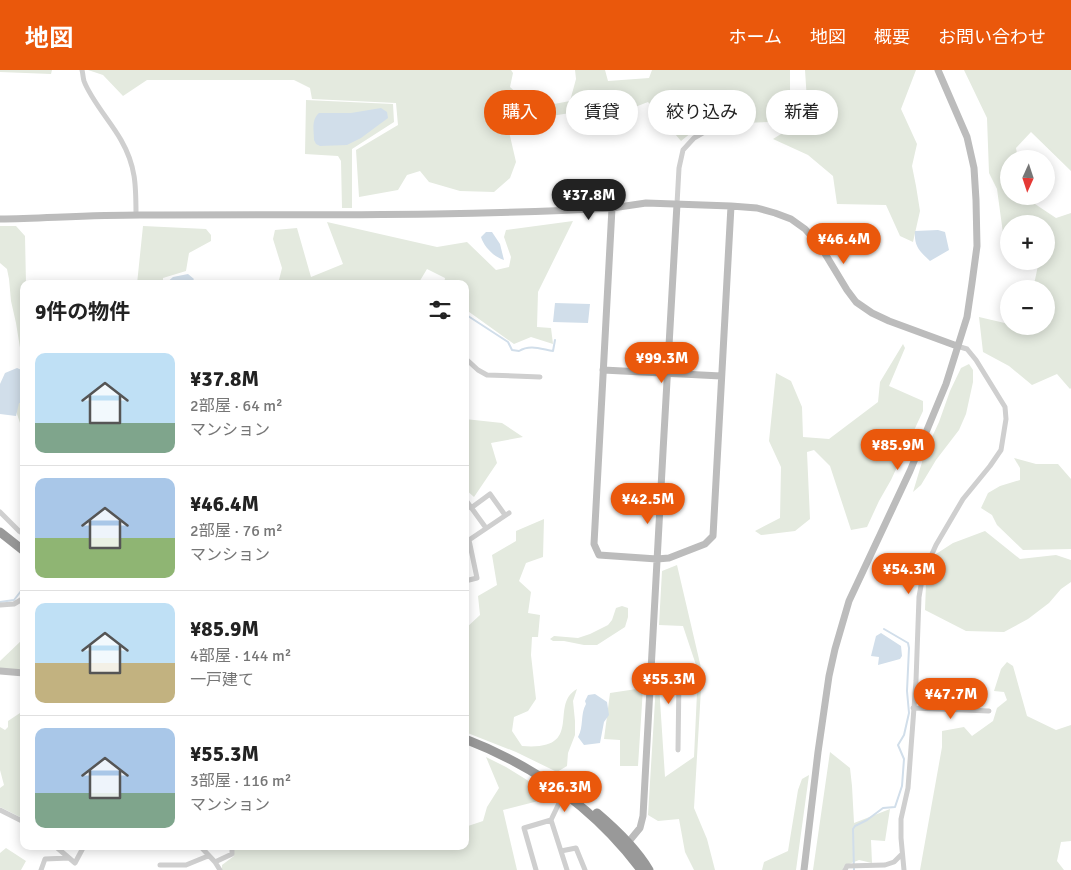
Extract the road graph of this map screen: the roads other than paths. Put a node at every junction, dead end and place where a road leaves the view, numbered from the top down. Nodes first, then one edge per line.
1 (82, 70) edge
2 (938, 70) edge
3 (699, 135) edge
4 (677, 204) junction
5 (731, 206) junction
6 (612, 208) junction
7 (136, 214) junction
8 (0, 218) edge
9 (957, 346) junction
10 (469, 362) edge
11 (603, 370) junction
12 (668, 373) junction
13 (721, 376) junction
14 (540, 377) dead end
15 (469, 505) edge
16 (471, 508) junction
17 (0, 512) edge
18 (486, 528) junction
19 (0, 532) edge
20 (20, 532) edge
21 (20, 548) edge
22 (472, 552) junction
23 (469, 553) edge
24 (657, 559) junction
25 (469, 579) edge
26 (20, 600) edge
27 (0, 605) edge
28 (650, 668) junction
29 (0, 671) edge
30 (20, 673) edge
31 (913, 708) junction
32 (989, 711) dead end
33 (469, 742) edge
34 (678, 750) dead end
35 (504, 756) junction
36 (566, 795) junction
37 (0, 810) edge
38 (20, 820) edge
39 (551, 820) junction
40 (626, 845) junction
41 (60, 850) edge
42 (82, 850) edge
43 (203, 850) edge
44 (232, 850) edge
45 (561, 851) junction
46 (902, 854) junction
47 (208, 856) junction
48 (70, 858) junction
49 (215, 862) junction
50 (75, 863) junction
51 (160, 865) dead end
52 (41, 870) edge
53 (74, 870) edge
54 (220, 870) edge
55 (536, 870) edge
56 (567, 870) edge
57 (585, 870) edge
58 (641, 870) edge
59 (649, 870) edge
60 (804, 870) edge
61 (845, 870) edge
62 (904, 870) edge

1 - 7 street
2 - 9 street
3 - 4 street
4 - 5 street
4 - 6 street
4 - 12 street
5 - 9 street
5 - 13 street
6 - 7 street
6 - 11 street
7 - 8 street
9 - 31 street
9 - 60 street
10 - 14 street
11 - 12 street
11 - 24 street
12 - 13 street
12 - 24 street
13 - 24 street
15 - 16 street
16 - 18 street
16 - 18 street
17 - 20 street
18 - 22 street
19 - 21 highway
22 - 23 street
22 - 25 street
24 - 28 street
26 - 27 street
28 - 34 street
28 - 40 street
29 - 30 street
31 - 32 street
31 - 46 street
33 - 35 highway
35 - 36 highway
35 - 40 highway
36 - 39 street
36 - 40 highway
37 - 38 street
39 - 45 street
39 - 55 street
40 - 58 highway
40 - 59 highway
41 - 48 street
42 - 50 street
43 - 47 street
44 - 49 street
45 - 56 street
45 - 57 street
46 - 61 street
46 - 62 street
47 - 49 street
47 - 51 street
48 - 50 street
48 - 52 street
49 - 54 street
50 - 53 street

